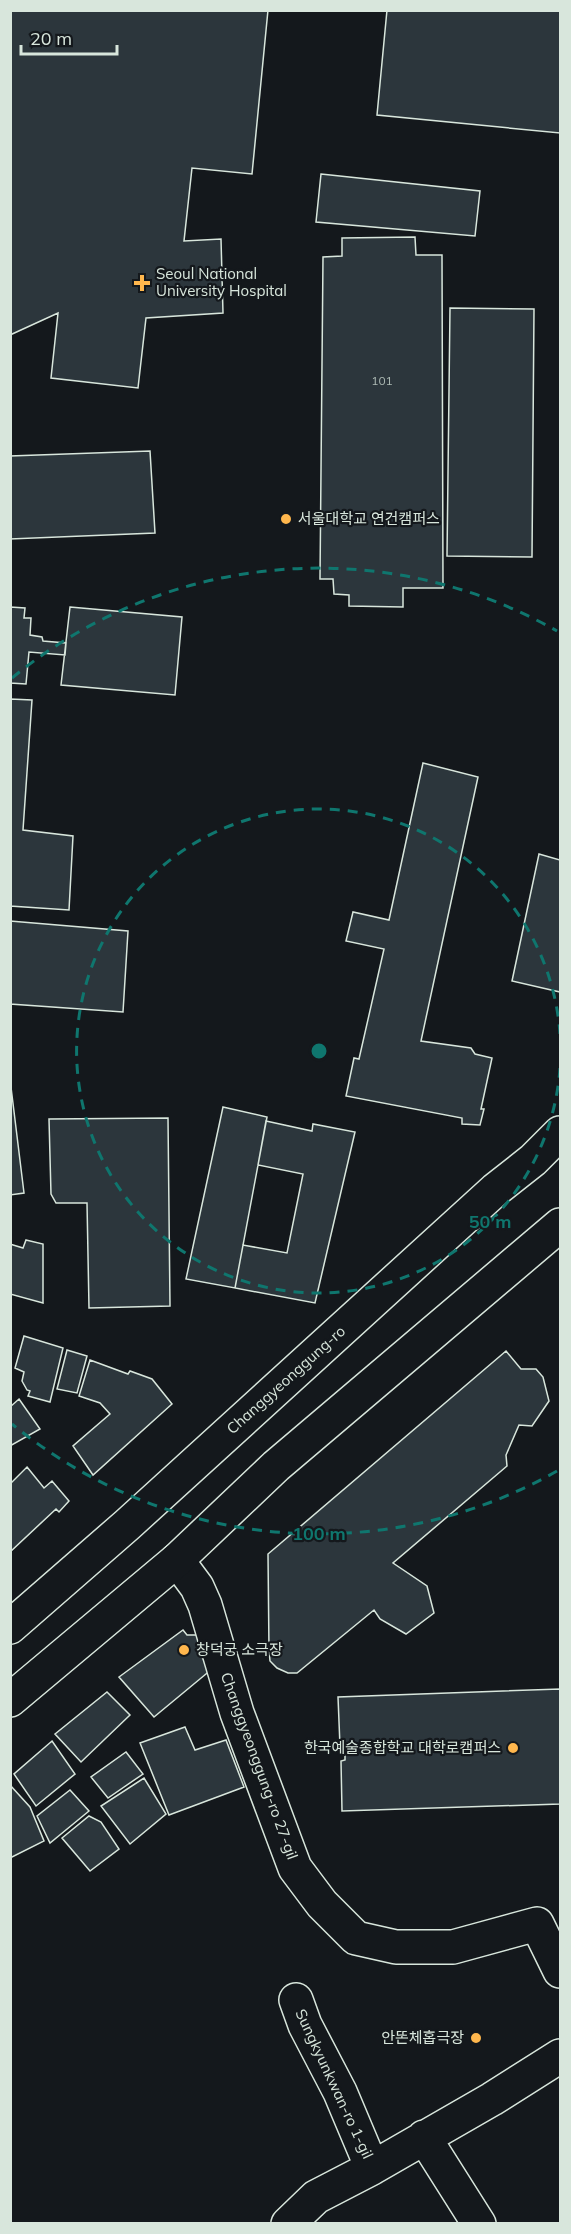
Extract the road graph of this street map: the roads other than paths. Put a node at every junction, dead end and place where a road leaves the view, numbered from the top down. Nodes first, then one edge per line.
1 (561, 1133) edge
2 (561, 1225) edge
3 (177, 1560) junction
4 (10, 1627) edge
5 (10, 1700) edge
6 (561, 1971) edge
7 (296, 2000) dead end
8 (561, 2056) edge
9 (424, 2137) junction
10 (372, 2168) junction
11 (288, 2223) edge
12 (479, 2223) edge

1 - 4 main road, Changgyeonggung-ro
2 - 3 main road
3 - 5 main road
3 - 6 main road, Changgyeonggung-ro 27-gil
7 - 10 main road, Sungkyunkwan-ro 1-gil
8 - 9 main road
9 - 10 main road
9 - 12 main road
10 - 11 main road

